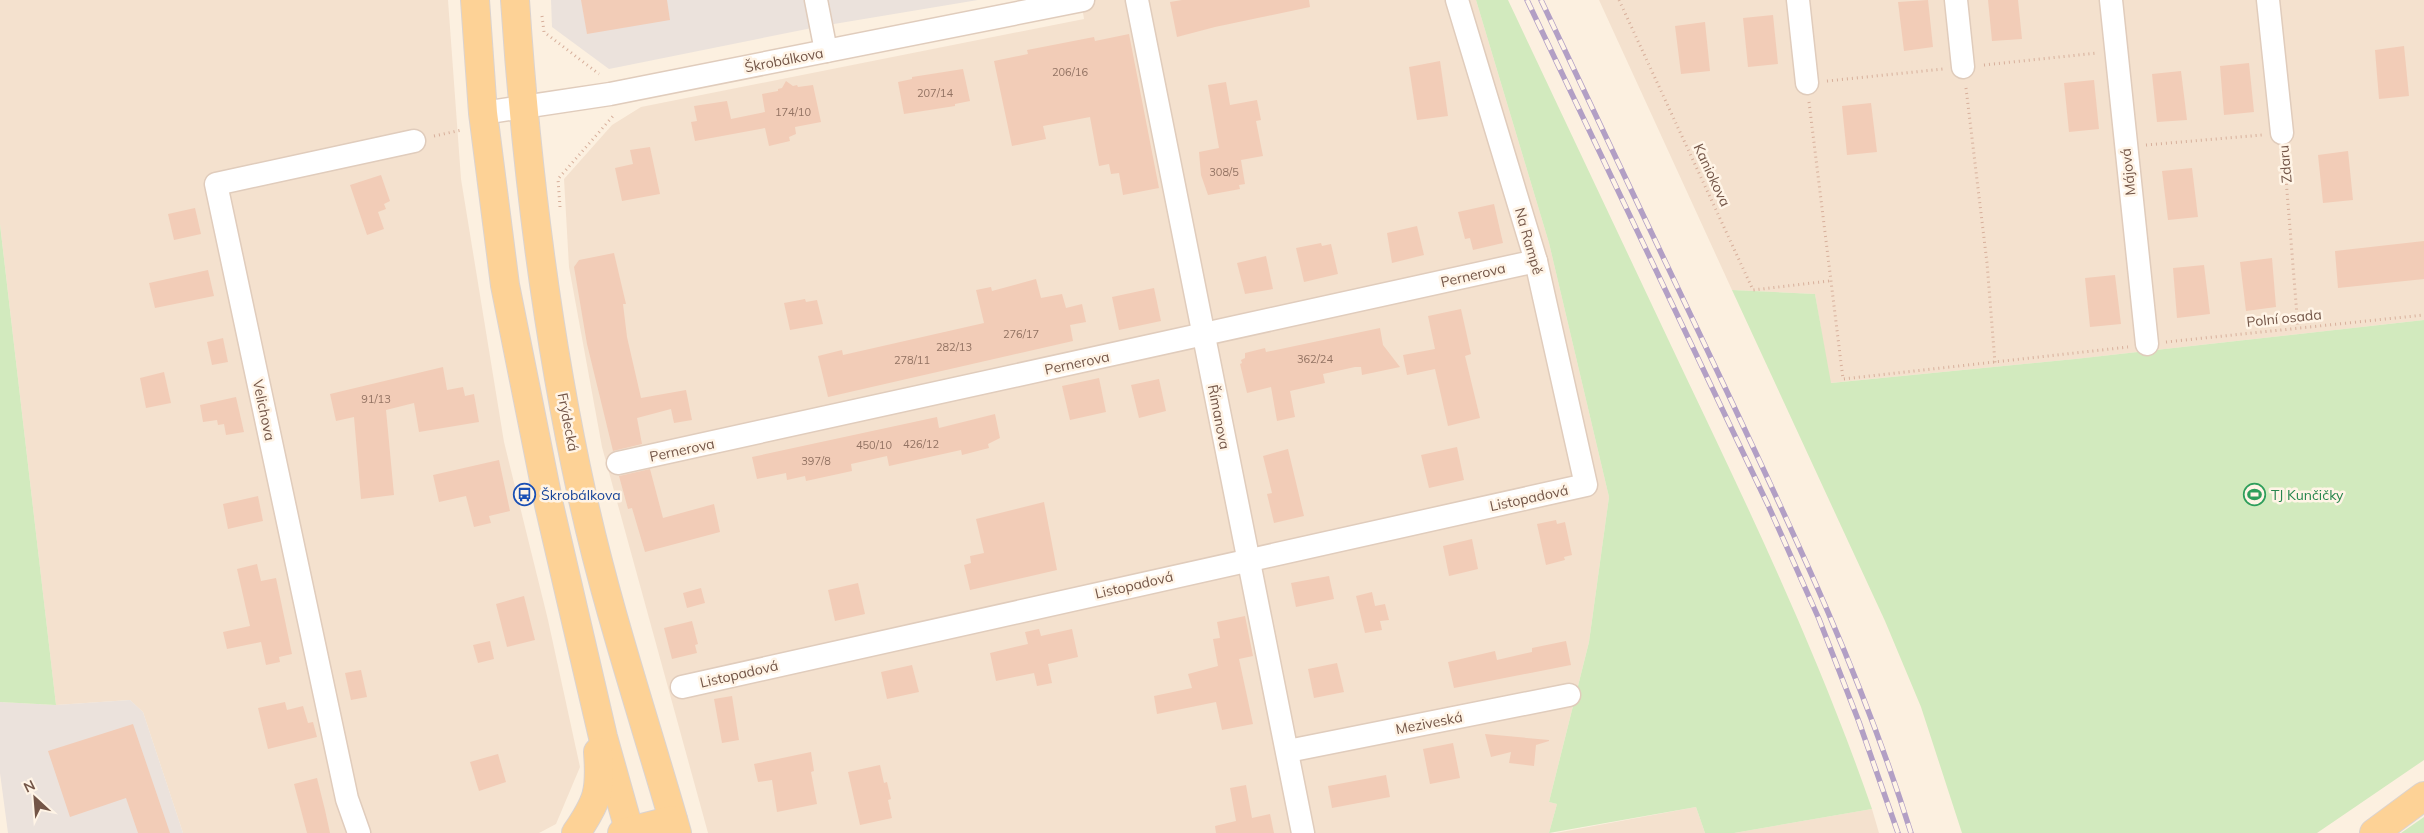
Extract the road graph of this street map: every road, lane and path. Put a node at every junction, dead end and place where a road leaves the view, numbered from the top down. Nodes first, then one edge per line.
1 (475, 0) edge
2 (515, 0) edge
3 (816, 0) edge
4 (1083, 0) edge
5 (1137, 0) edge
6 (1457, 0) edge
7 (1619, 0) edge
8 (1798, 0) edge
9 (1956, 0) edge
10 (2111, 0) edge
11 (2268, 0) edge
12 (541, 8) dead end
13 (826, 52) junction
14 (1963, 67) joint
15 (606, 79) dead end
16 (1807, 83) joint
17 (522, 108) junction
18 (473, 122) junction
19 (2282, 133) junction
20 (414, 141) joint
21 (2125, 147) junction
22 (1536, 261) junction
23 (1829, 281) junction
24 (2424, 314) edge
25 (2298, 328) junction
26 (1203, 335) junction
27 (2147, 344) junction
28 (1996, 363) junction
29 (618, 463) dead end
30 (1586, 485) joint
31 (1248, 559) junction
32 (682, 687) dead end
33 (1569, 695) dead end
34 (593, 696) junction
35 (1288, 751) junction
36 (2424, 796) edge
37 (675, 826) edge
38 (627, 832) edge
39 (359, 833) edge
40 (576, 833) edge
41 (1303, 833) edge
42 (2374, 833) edge

1 - 18 main road
2 - 17 main road, Frýdecká
3 - 13 street
4 - 13 street, Škrobálkova
5 - 26 street, Římanova
6 - 22 street, Na Rampě
7 - 23 path, Kaniokova
8 - 16 street
9 - 14 street
10 - 21 street, Májová
11 - 19 street, Zdaru
12 - 15 path
13 - 17 street, Škrobálkova
14 - 28 path
16 - 23 path
17 - 18 street, Škrobálkova
17 - 37 main road, Frýdecká
18 - 20 path
18 - 34 main road
19 - 21 path
19 - 25 path, Zdaru
20 - 39 street, Velichova
21 - 27 street, Májová
22 - 26 street, Pernerova
22 - 30 street, Na Rampě
23 - 28 path, Polní osada
24 - 25 path, Polní osada
25 - 27 path, Polní osada
26 - 29 street, Pernerova
26 - 31 street, Římanova
27 - 28 path, Polní osada
30 - 31 street, Listopadová
31 - 32 street, Listopadová
31 - 35 street, Římanova
33 - 35 street, Meziveská
34 - 38 main road
34 - 40 main road
35 - 41 street, Římanova
36 - 42 main road
37 - 38 main road

